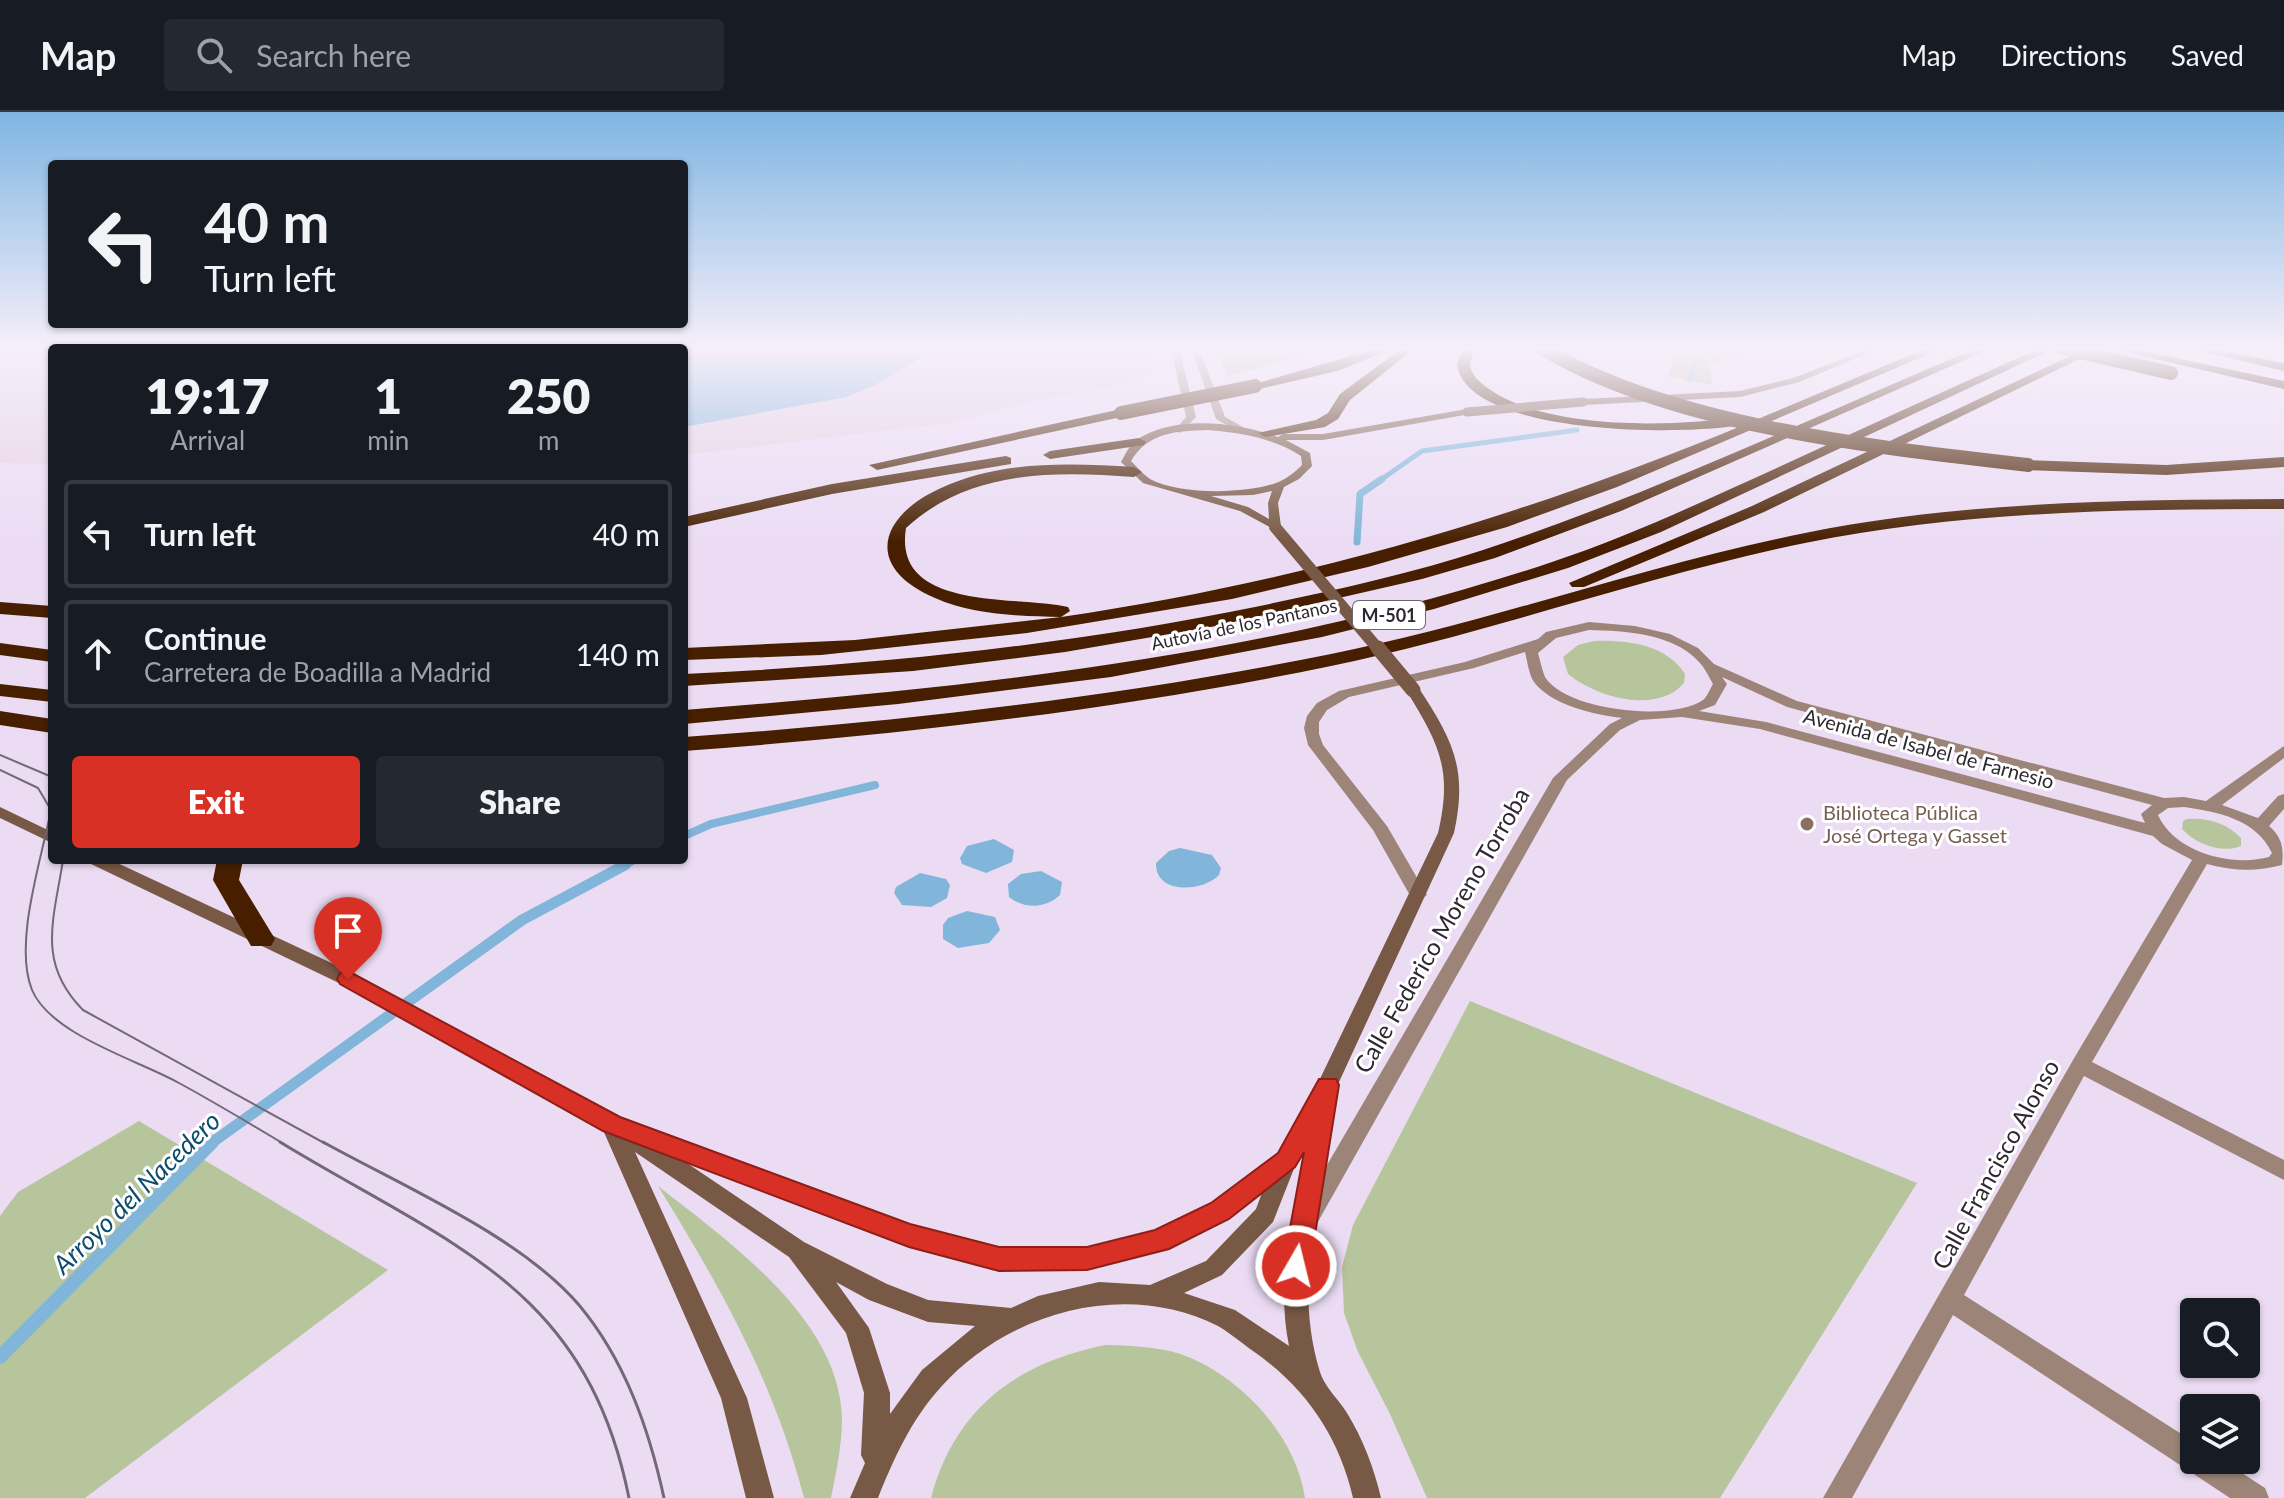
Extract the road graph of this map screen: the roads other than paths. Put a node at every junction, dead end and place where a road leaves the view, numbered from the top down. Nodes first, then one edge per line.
1 (1123, 413) edge
2 (1190, 413) edge
3 (1219, 413) edge
4 (1335, 413) edge
5 (1463, 413) edge
6 (1536, 413) edge
7 (1715, 413) edge
8 (1775, 413) edge
9 (1780, 413) edge
10 (1835, 413) edge
11 (1906, 413) edge
12 (1960, 413) edge
13 (1240, 429) junction
14 (1180, 430) junction
15 (1357, 432) junction
16 (1271, 435) junction
17 (1139, 442) junction
18 (1306, 455) junction
19 (2284, 462) edge
20 (1134, 472) junction
21 (1279, 486) junction
22 (1190, 492) junction
23 (2284, 504) edge
24 (688, 509) edge
25 (2059, 510) junction
26 (2284, 514) edge
27 (688, 521) edge
28 (1275, 527) junction
29 (0, 595) edge
30 (48, 596) edge
31 (1179, 602) junction
32 (0, 608) edge
33 (48, 612) edge
34 (1538, 643) junction
35 (0, 649) edge
36 (1354, 653) junction
37 (688, 654) edge
38 (48, 655) edge
39 (1714, 668) junction
40 (688, 680) edge
41 (0, 690) edge
42 (48, 696) edge
43 (1687, 714) junction
44 (688, 717) edge
45 (1635, 717) junction
46 (0, 718) edge
47 (48, 725) edge
48 (688, 744) edge
49 (2284, 751) edge
50 (2284, 799) edge
51 (2164, 803) junction
52 (2210, 806) junction
53 (0, 812) edge
54 (2158, 832) junction
55 (2270, 833) edge
56 (48, 836) edge
57 (2202, 858) junction
58 (105, 864) edge
59 (229, 864) edge
60 (2265, 866) junction
61 (2284, 872) edge
62 (1418, 895) junction
63 (261, 939) junction
64 (2080, 1065) junction
65 (1328, 1085) junction
66 (611, 1124) junction
67 (1286, 1160) junction
68 (2284, 1171) edge
69 (1302, 1228) junction
70 (796, 1249) junction
71 (1153, 1295) junction
72 (1950, 1299) junction
73 (1008, 1318) junction
74 (1308, 1379) junction
75 (2180, 1449) edge
76 (875, 1460) junction
77 (2218, 1474) edge
78 (760, 1498) edge
79 (864, 1498) edge
80 (1367, 1498) edge
81 (1837, 1498) edge
82 (2255, 1498) edge

1 - 24 highway, bridge
2 - 14 street
3 - 13 street
4 - 16 highway
5 - 15 street, bridge
6 - 8 highway
7 - 19 highway, bridge
9 - 31 highway
10 - 40 highway, Autovía de los Pantanos / M-501
11 - 44 highway, Autovía de los Pantanos / M-501
12 - 36 highway
13 - 14 street
13 - 16 street
14 - 17 street
15 - 16 street
15 - 18 street
16 - 18 street
17 - 20 street
17 - 27 highway
18 - 21 street
20 - 22 street
20 - 31 highway
21 - 22 street
21 - 28 street
22 - 28 street
23 - 25 highway
25 - 26 highway
25 - 36 highway
28 - 62 street, bridge
29 - 30 highway
31 - 37 highway
32 - 33 highway
34 - 39 street, Avenida de Isabel de Farnesio
34 - 45 street
34 - 62 street, Avenida de Isabel de Farnesio
35 - 38 highway
36 - 48 highway
39 - 43 street
39 - 51 street, Avenida de Isabel de Farnesio
41 - 42 highway
43 - 45 street, Avenida de Isabel de Farnesio
43 - 54 street, Avenida de Isabel de Farnesio
45 - 69 street, Calle Federico Moreno Torroba
46 - 47 highway
49 - 52 street
50 - 55 street
51 - 52 street, Avenida de Isabel de Farnesio
51 - 54 street
52 - 55 street, Avenida de Isabel de Farnesio
53 - 56 street
54 - 57 street, Avenida de Isabel de Farnesio
55 - 60 street
57 - 60 street
57 - 64 street, Calle Francisco Alonso
58 - 63 street
59 - 63 highway
60 - 61 street
62 - 65 street
63 - 66 street
64 - 68 street
64 - 72 street, Calle Francisco Alonso
65 - 67 street
65 - 69 street
66 - 67 street
66 - 70 street
66 - 78 street
67 - 71 street
69 - 74 street, Calle Federico Moreno Torroba
70 - 73 street
70 - 76 street
71 - 73 street
71 - 74 street
72 - 75 street
72 - 81 street, Calle Francisco Alonso
73 - 76 street
74 - 80 street
76 - 79 street
77 - 82 street

